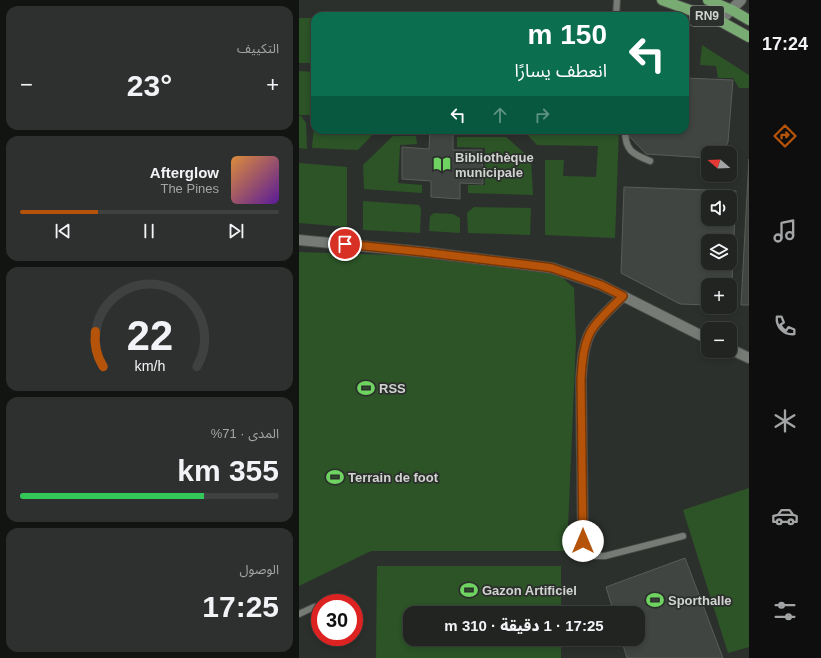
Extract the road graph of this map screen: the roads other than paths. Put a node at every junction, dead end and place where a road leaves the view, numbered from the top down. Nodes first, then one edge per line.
1 (617, 0) edge
2 (662, 0) edge
3 (708, 0) edge
4 (741, 0) edge
5 (732, 10) junction
6 (616, 12) edge
7 (749, 20) edge
8 (720, 21) junction
9 (749, 37) edge
10 (625, 134) edge
11 (649, 161) dead end
12 (299, 240) edge
13 (623, 296) junction
14 (701, 335) edge
15 (737, 352) edge
16 (749, 358) edge
17 (683, 536) dead end
18 (583, 541) joint
19 (311, 608) edge
20 (299, 614) edge

1 - 6 lane
2 - 8 main road, RN9
3 - 5 main road, RN9
4 - 5 street
5 - 7 main road, RN9
5 - 8 street
8 - 9 main road, RN9
10 - 11 lane
12 - 13 street
13 - 14 street
13 - 18 street
15 - 16 street
17 - 18 lane
19 - 20 lane

